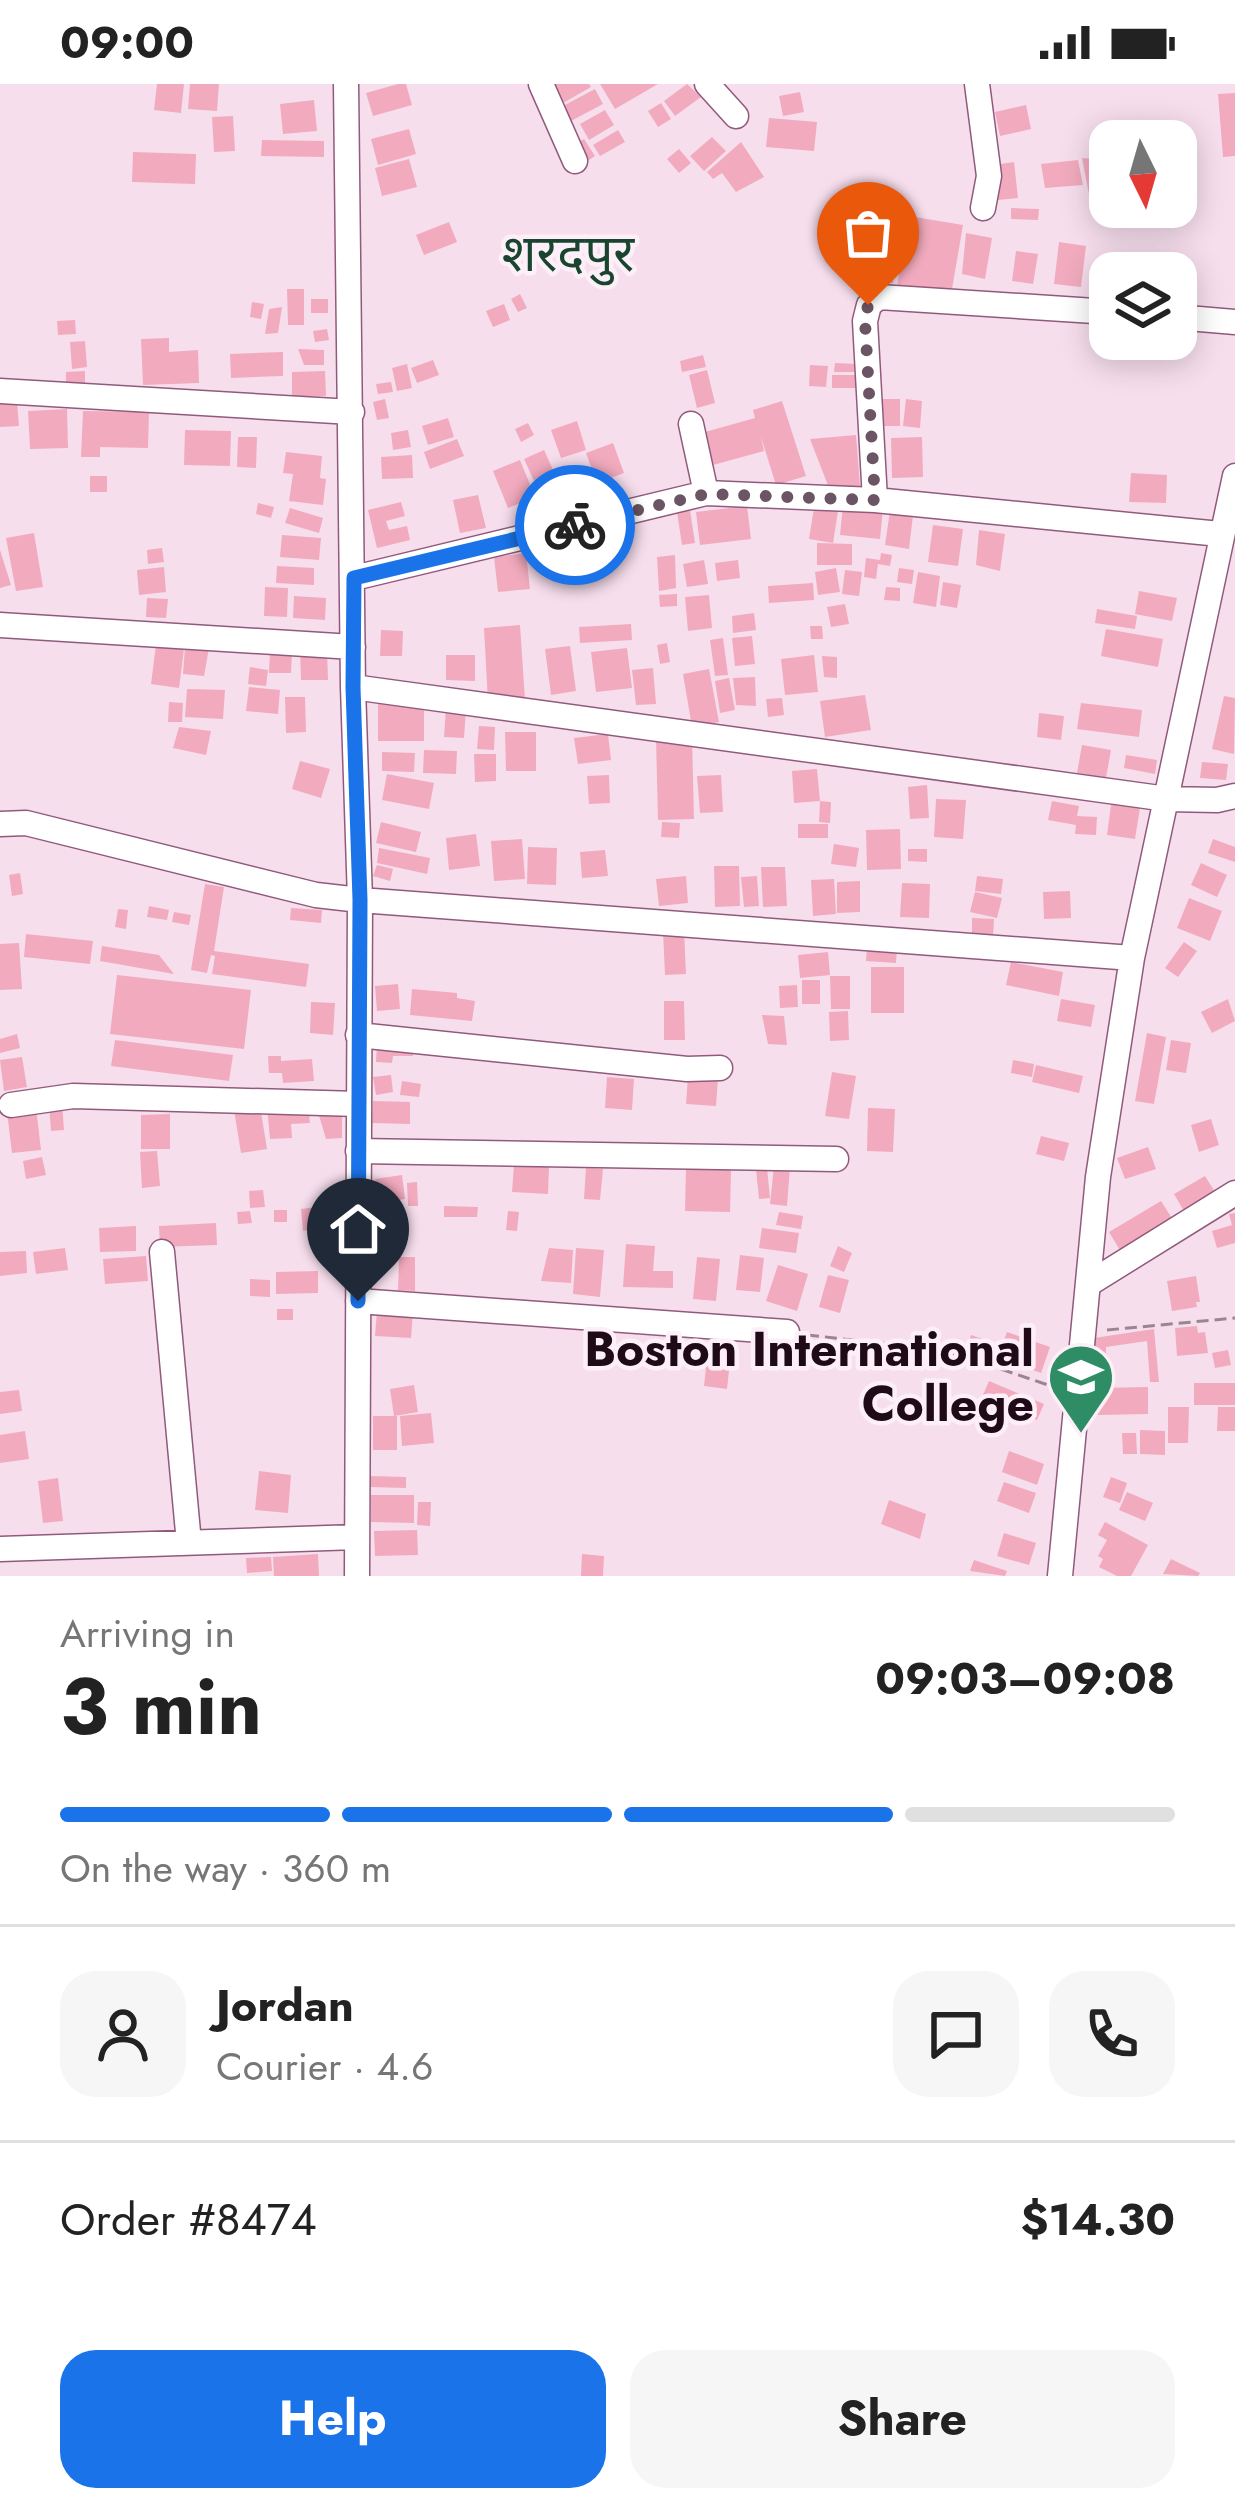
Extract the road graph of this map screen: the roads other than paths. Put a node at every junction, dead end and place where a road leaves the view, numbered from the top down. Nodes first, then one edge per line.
1 (345, 84) edge
2 (541, 84) edge
3 (707, 84) edge
4 (977, 84) edge
5 (736, 116) dead end
6 (574, 161) dead end
7 (983, 208) dead end
8 (1089, 311) edge
9 (1197, 319) edge
10 (1235, 322) edge
11 (0, 391) edge
12 (352, 412) junction
13 (691, 424) dead end
14 (1235, 476) edge
15 (706, 494) junction
16 (875, 500) junction
17 (1220, 534) junction
18 (354, 578) junction
19 (0, 625) edge
20 (353, 647) junction
21 (353, 687) junction
22 (1235, 796) edge
23 (1167, 799) junction
24 (0, 824) edge
25 (360, 900) junction
26 (1132, 958) junction
27 (358, 1035) junction
28 (720, 1068) dead end
29 (358, 1103) junction
30 (11, 1105) dead end
31 (358, 1151) junction
32 (836, 1159) dead end
33 (1235, 1193) edge
34 (162, 1252) dead end
35 (1090, 1283) junction
36 (358, 1301) junction
37 (787, 1333) road end
38 (357, 1537) junction
39 (189, 1543) junction
40 (0, 1549) edge
41 (357, 1576) edge
42 (1060, 1576) edge

1 - 12 street
2 - 6 street
3 - 5 street
4 - 7 street
8 - 16 street
9 - 10 street
11 - 12 street
12 - 18 street
13 - 15 street
14 - 17 street
15 - 16 street
15 - 18 street
16 - 17 street
17 - 23 street
18 - 20 street
19 - 20 street
20 - 21 street
21 - 23 street
21 - 25 street
22 - 23 street
23 - 26 street
24 - 25 street
25 - 26 street
25 - 27 street
26 - 35 street
27 - 28 street
27 - 29 street
29 - 30 street
29 - 31 street
31 - 32 street
31 - 36 street
33 - 35 street
34 - 39 street
35 - 42 street
36 - 37 street
36 - 38 street
38 - 39 street
38 - 41 street
39 - 40 street

